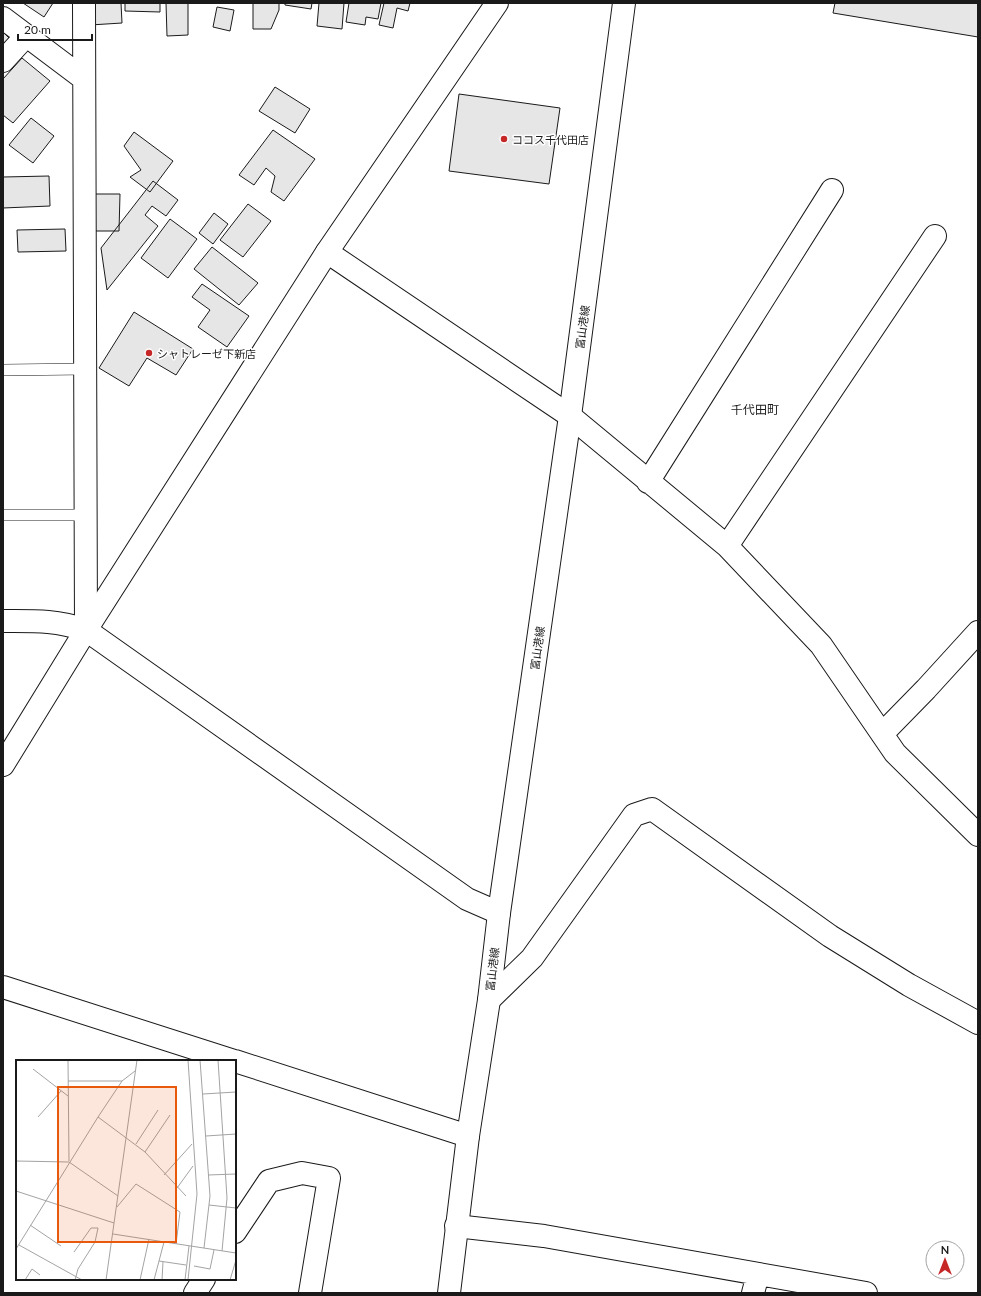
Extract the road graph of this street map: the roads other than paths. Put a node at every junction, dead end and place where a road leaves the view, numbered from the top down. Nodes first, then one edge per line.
1 (84, 3) edge
2 (497, 3) edge
3 (624, 3) edge
4 (3, 18) edge
5 (26, 36) junction
6 (3, 61) edge
7 (84, 78) junction
8 (832, 190) dead end
9 (935, 236) dead end
10 (327, 252) junction
11 (85, 369) junction
12 (3, 370) edge
13 (570, 416) junction
14 (648, 482) junction
15 (3, 515) edge
16 (86, 515) junction
17 (727, 546) junction
18 (3, 621) edge
19 (86, 630) junction
20 (978, 632) edge
21 (882, 734) junction
22 (3, 765) edge
23 (978, 835) edge
24 (499, 914) junction
25 (3, 987) edge
26 (489, 1000) junction
27 (978, 1023) edge
28 (231, 1060) edge
29 (236, 1062) edge
30 (468, 1136) junction
31 (456, 1226) junction
32 (236, 1230) edge
33 (203, 1280) edge
34 (756, 1283) edge
35 (195, 1293) edge
36 (310, 1293) edge
37 (449, 1293) edge
38 (866, 1293) edge

1 - 7 street
2 - 10 street
3 - 13 street, 富山港線
4 - 5 street
5 - 6 street
5 - 7 street
7 - 11 street
8 - 14 street
9 - 17 street
10 - 13 street
10 - 19 street
11 - 12 lane
11 - 16 street
13 - 14 street
13 - 24 street, 富山港線
14 - 17 street
15 - 16 lane
16 - 19 street
17 - 21 street
18 - 19 street
19 - 22 street
19 - 24 street
20 - 21 street
21 - 23 street
24 - 26 street, 富山港線
25 - 28 street
26 - 27 street
26 - 30 street, 富山港線
29 - 30 street
30 - 31 street, 富山港線
31 - 34 street
31 - 37 street, 富山港線
32 - 36 street
33 - 35 street
34 - 38 street

